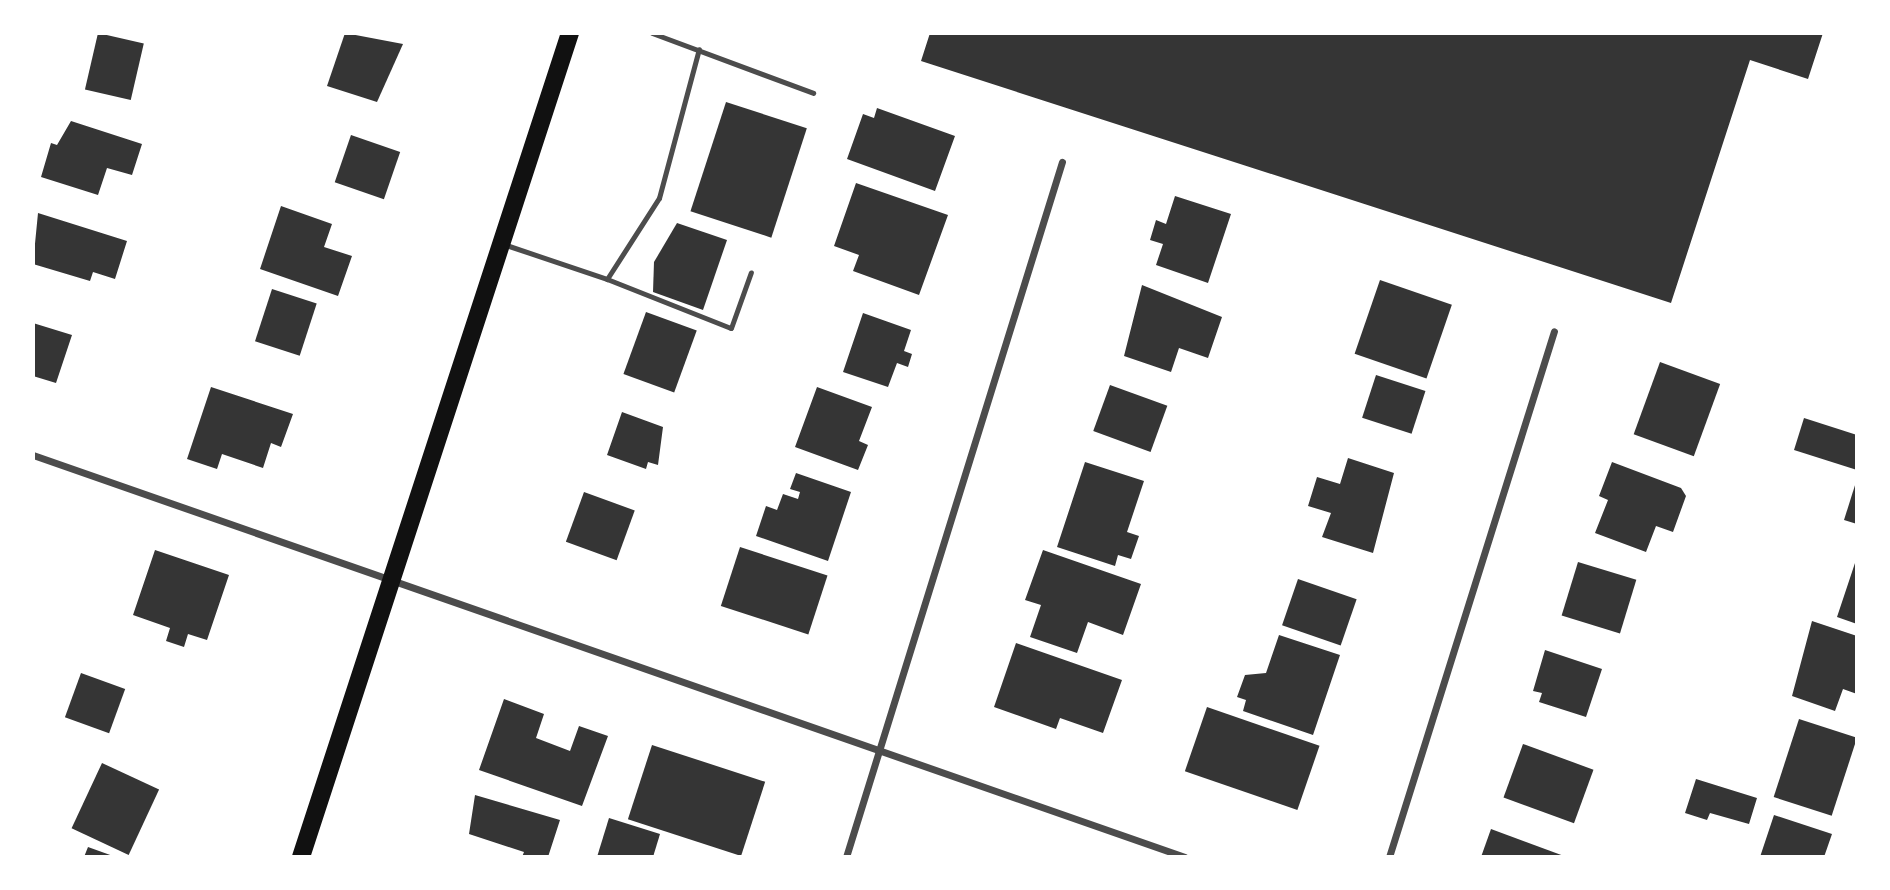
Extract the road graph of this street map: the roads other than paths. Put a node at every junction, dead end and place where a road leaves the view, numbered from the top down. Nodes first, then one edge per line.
1 (570, 33) edge
2 (652, 33) edge
3 (699, 49) junction
4 (813, 93) dead end
5 (1062, 162) dead end
6 (500, 243) junction
7 (751, 272) dead end
8 (607, 279) junction
9 (1555, 331) dead end
10 (33, 455) edge
11 (392, 578) junction
12 (881, 750) junction
13 (301, 857) edge
14 (846, 857) edge
15 (1185, 857) edge
16 (1389, 857) edge

1 - 6 main road
2 - 3 lane
3 - 4 lane
3 - 8 lane
5 - 12 street
6 - 8 lane
6 - 11 main road
7 - 8 lane
9 - 16 street
10 - 11 street
11 - 12 street
11 - 13 main road
12 - 14 street
12 - 15 street

